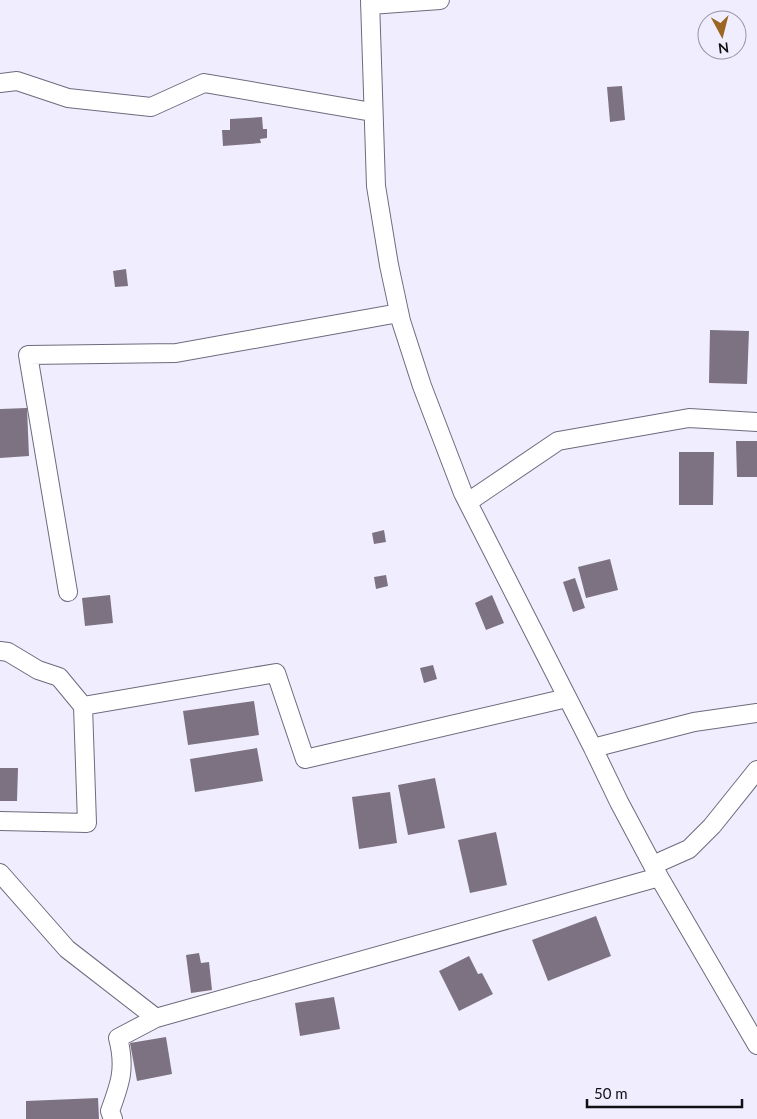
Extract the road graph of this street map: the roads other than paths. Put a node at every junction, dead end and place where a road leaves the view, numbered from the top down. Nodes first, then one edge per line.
1 (440, 0) edge
2 (370, 2) edge
3 (0, 83) edge
4 (372, 112) junction
5 (399, 313) junction
6 (757, 422) edge
7 (468, 502) junction
8 (68, 592) dead end
9 (0, 651) edge
10 (567, 698) junction
11 (83, 706) junction
12 (757, 713) edge
13 (594, 748) junction
14 (757, 770) edge
15 (0, 821) edge
16 (656, 871) junction
17 (0, 873) edge
18 (156, 1018) junction
19 (750, 1022) edge
20 (757, 1045) edge
21 (113, 1119) edge

1 - 2 street
2 - 4 street
3 - 4 street
4 - 5 street
5 - 7 street
5 - 8 street
6 - 7 street
7 - 10 street
9 - 11 street
10 - 11 street
10 - 13 street
11 - 15 street
12 - 13 street
13 - 16 street
14 - 16 street
16 - 18 street
16 - 19 street
17 - 18 street
18 - 21 street
19 - 20 street

